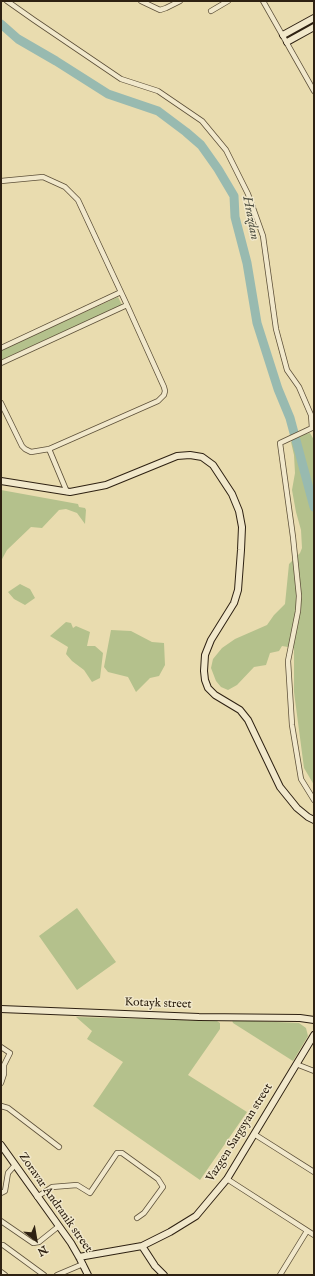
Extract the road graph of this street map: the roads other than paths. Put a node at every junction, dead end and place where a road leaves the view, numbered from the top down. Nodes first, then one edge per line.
1 (7, 1) edge
2 (143, 1) edge
3 (180, 1) edge
4 (228, 1) edge
5 (263, 1) edge
6 (211, 11) dead end
7 (314, 18) edge
8 (314, 27) edge
9 (283, 35) junction
10 (287, 42) junction
11 (314, 91) edge
12 (1, 181) edge
13 (121, 292) junction
14 (127, 305) junction
15 (1, 348) edge
16 (1, 363) edge
17 (1, 403) edge
18 (49, 449) junction
19 (1, 481) edge
20 (67, 492) junction
21 (314, 800) edge
22 (314, 820) edge
23 (1, 1009) edge
24 (314, 1020) edge
25 (314, 1035) edge
26 (1, 1047) edge
27 (296, 1064) junction
28 (314, 1071) edge
29 (1, 1083) edge
30 (1, 1106) edge
31 (254, 1134) junction
32 (1, 1145) edge
33 (59, 1147) dead end
34 (15, 1165) junction
35 (314, 1172) edge
36 (227, 1179) junction
37 (1, 1193) edge
38 (37, 1197) junction
39 (136, 1218) dead end
40 (1, 1221) edge
41 (59, 1226) junction
42 (308, 1231) junction
43 (314, 1235) edge
44 (1, 1245) edge
45 (142, 1246) junction
46 (79, 1257) junction
47 (83, 1264) junction
48 (1, 1272) edge
49 (5, 1275) edge
50 (44, 1275) edge
51 (57, 1275) edge
52 (88, 1275) edge
53 (164, 1275) edge
54 (280, 1275) edge

1 - 21 street
2 - 3 street
4 - 6 street
5 - 9 street
7 - 9 street
8 - 10 street
9 - 10 street
10 - 11 street
12 - 13 street
13 - 14 street
13 - 15 street
14 - 16 street
14 - 18 street
17 - 18 street
18 - 20 street
19 - 20 street
20 - 22 street
23 - 24 street, Kotayk street
25 - 27 street, Vazgen Sargsyan street
26 - 29 street
27 - 28 street
27 - 31 street, Vazgen Sargsyan street
30 - 33 street
31 - 35 street
31 - 36 street, Vazgen Sargsyan street
32 - 34 street, Zoravar Andranik street
34 - 37 street
34 - 38 street, Zoravar Andranik street
36 - 42 street
36 - 45 street, Vazgen Sargsyan street
38 - 39 street
38 - 41 street, Zoravar Andranik street
40 - 41 street
41 - 46 street, Zoravar Andranik street
42 - 43 street
42 - 54 street
44 - 50 street
45 - 46 street, Vazgen Sargsyan street
45 - 53 street
46 - 47 street, Zoravar Andranik street
47 - 51 street
47 - 52 street, Zoravar Andranik street
48 - 49 street

